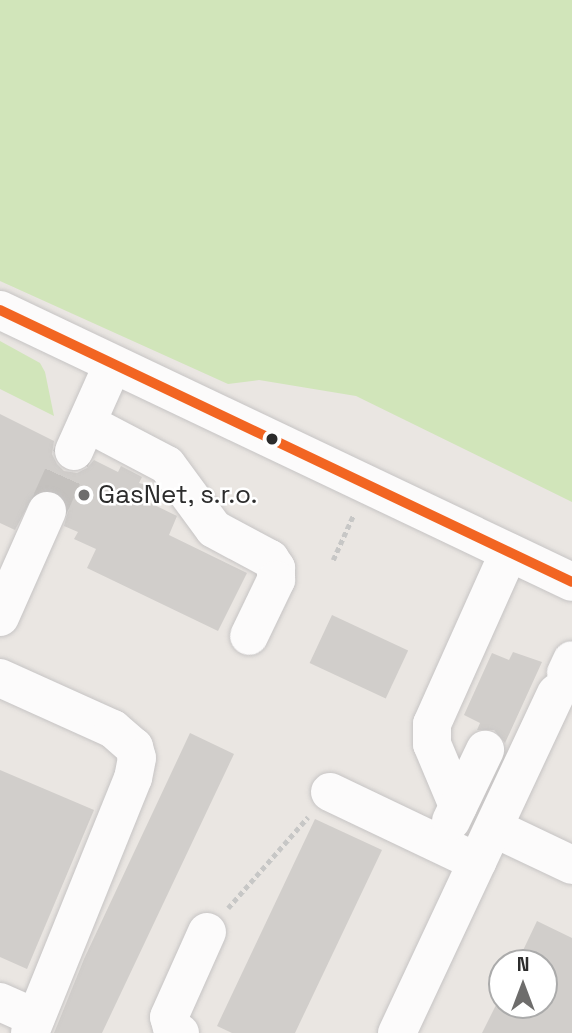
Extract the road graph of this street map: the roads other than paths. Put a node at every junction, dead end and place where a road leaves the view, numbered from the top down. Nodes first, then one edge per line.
1 (0, 310) edge
2 (113, 364) junction
3 (47, 511) tunnel mouth
4 (509, 552) junction
5 (572, 582) edge
6 (0, 617) edge
7 (249, 636) dead end
8 (565, 675) edge
9 (0, 678) edge
10 (485, 751) dead end
11 (330, 792) road end
12 (458, 806) junction
13 (494, 828) junction
14 (439, 844) junction
15 (477, 862) junction
16 (572, 865) edge
17 (207, 932) road end
18 (0, 1002) edge
19 (33, 1026) edge
20 (180, 1033) edge
21 (397, 1033) edge

1 - 2 street
2 - 4 street
2 - 7 street
3 - 6 street
4 - 5 street
4 - 12 street
8 - 13 street
9 - 19 street
10 - 12 street
11 - 14 street
12 - 14 street
13 - 15 street
13 - 16 street
14 - 15 street
15 - 21 street
17 - 20 street
18 - 19 street

